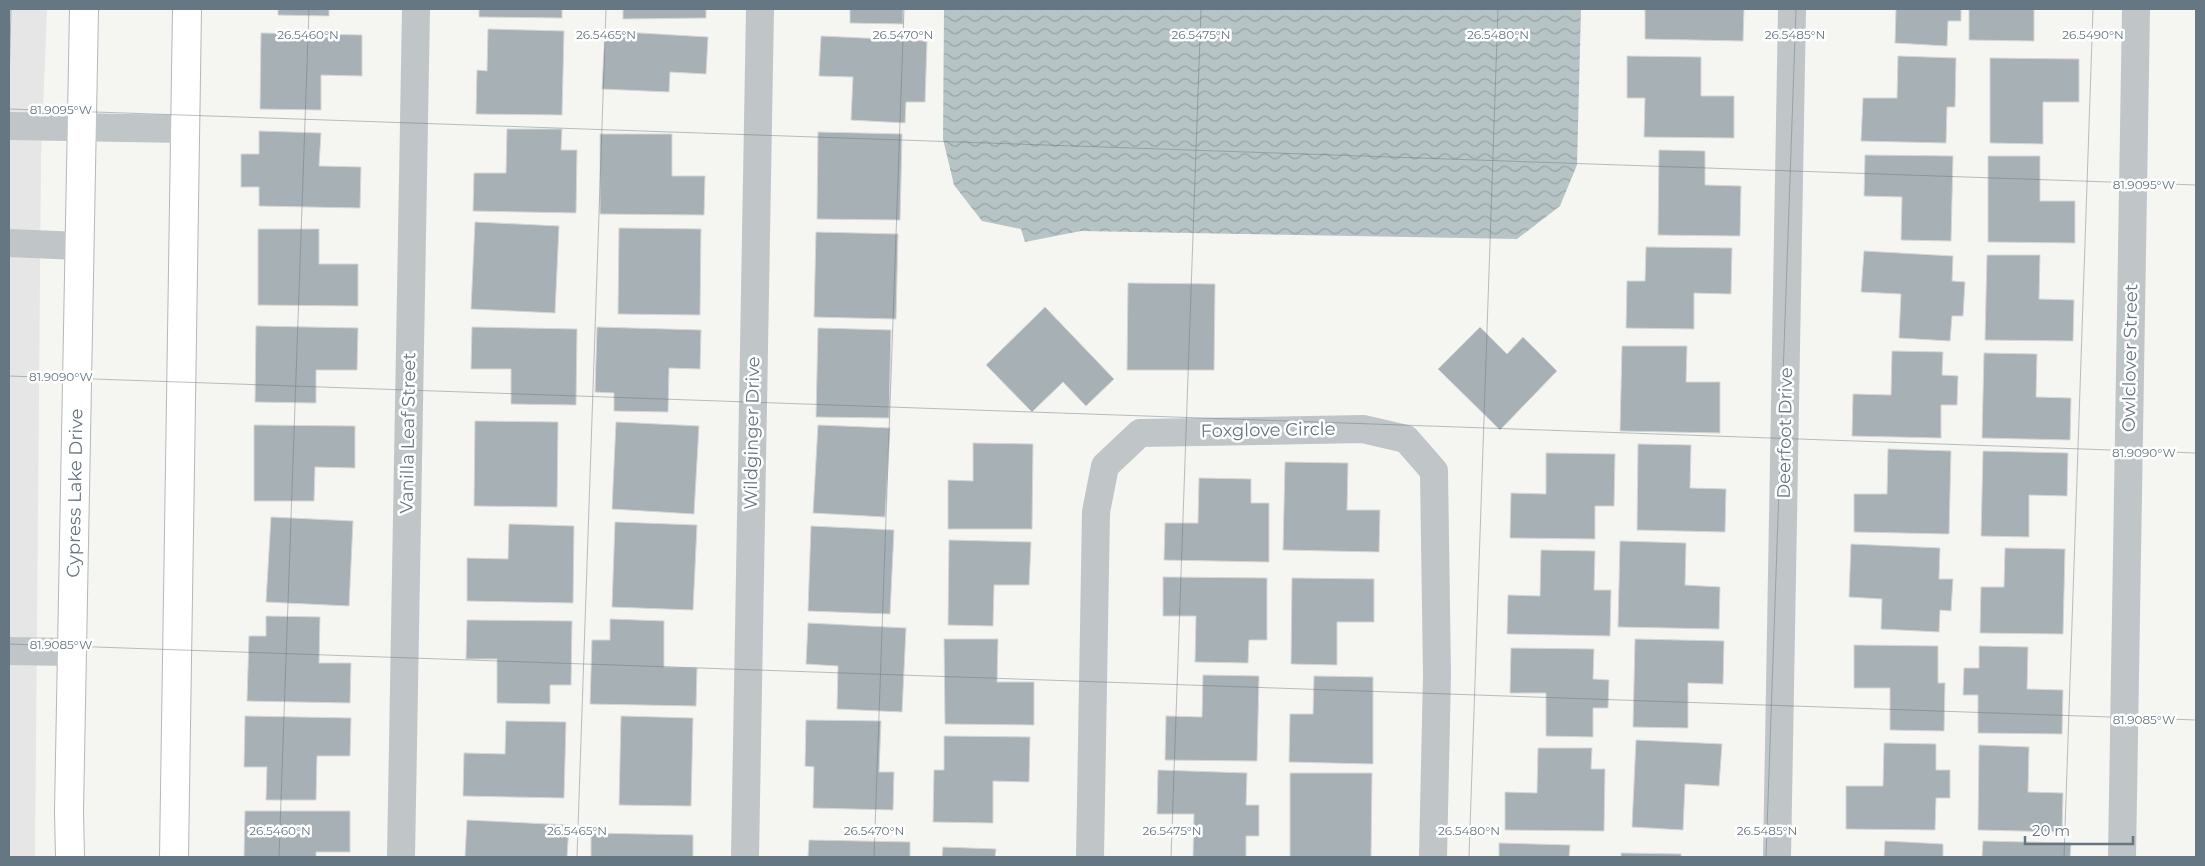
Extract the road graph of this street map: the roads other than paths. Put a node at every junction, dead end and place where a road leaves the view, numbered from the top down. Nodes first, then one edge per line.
1 (84, 9) edge
2 (187, 9) edge
3 (416, 9) edge
4 (760, 9) edge
5 (1792, 9) edge
6 (2136, 9) edge
7 (9, 126) edge
8 (81, 128) junction
9 (185, 129) junction
10 (9, 243) edge
11 (79, 246) junction
12 (9, 651) edge
13 (72, 652) junction
14 (70, 857) edge
15 (174, 857) edge
16 (401, 857) edge
17 (745, 857) edge
18 (1090, 857) edge
19 (1433, 857) edge
20 (1778, 857) edge
21 (2122, 857) edge

1 - 8 main road, Cypress Lake Drive
2 - 9 main road
3 - 16 street, Vanilla Leaf Street
4 - 17 street, Wildginger Drive
5 - 20 street, Deerfoot Drive
6 - 21 street, Owlclover Street
7 - 8 street
8 - 9 street
8 - 11 main road, Cypress Lake Drive
9 - 15 main road
10 - 11 street
11 - 13 main road, Cypress Lake Drive
12 - 13 street
13 - 14 main road, Cypress Lake Drive
18 - 19 street, Foxglove Circle

